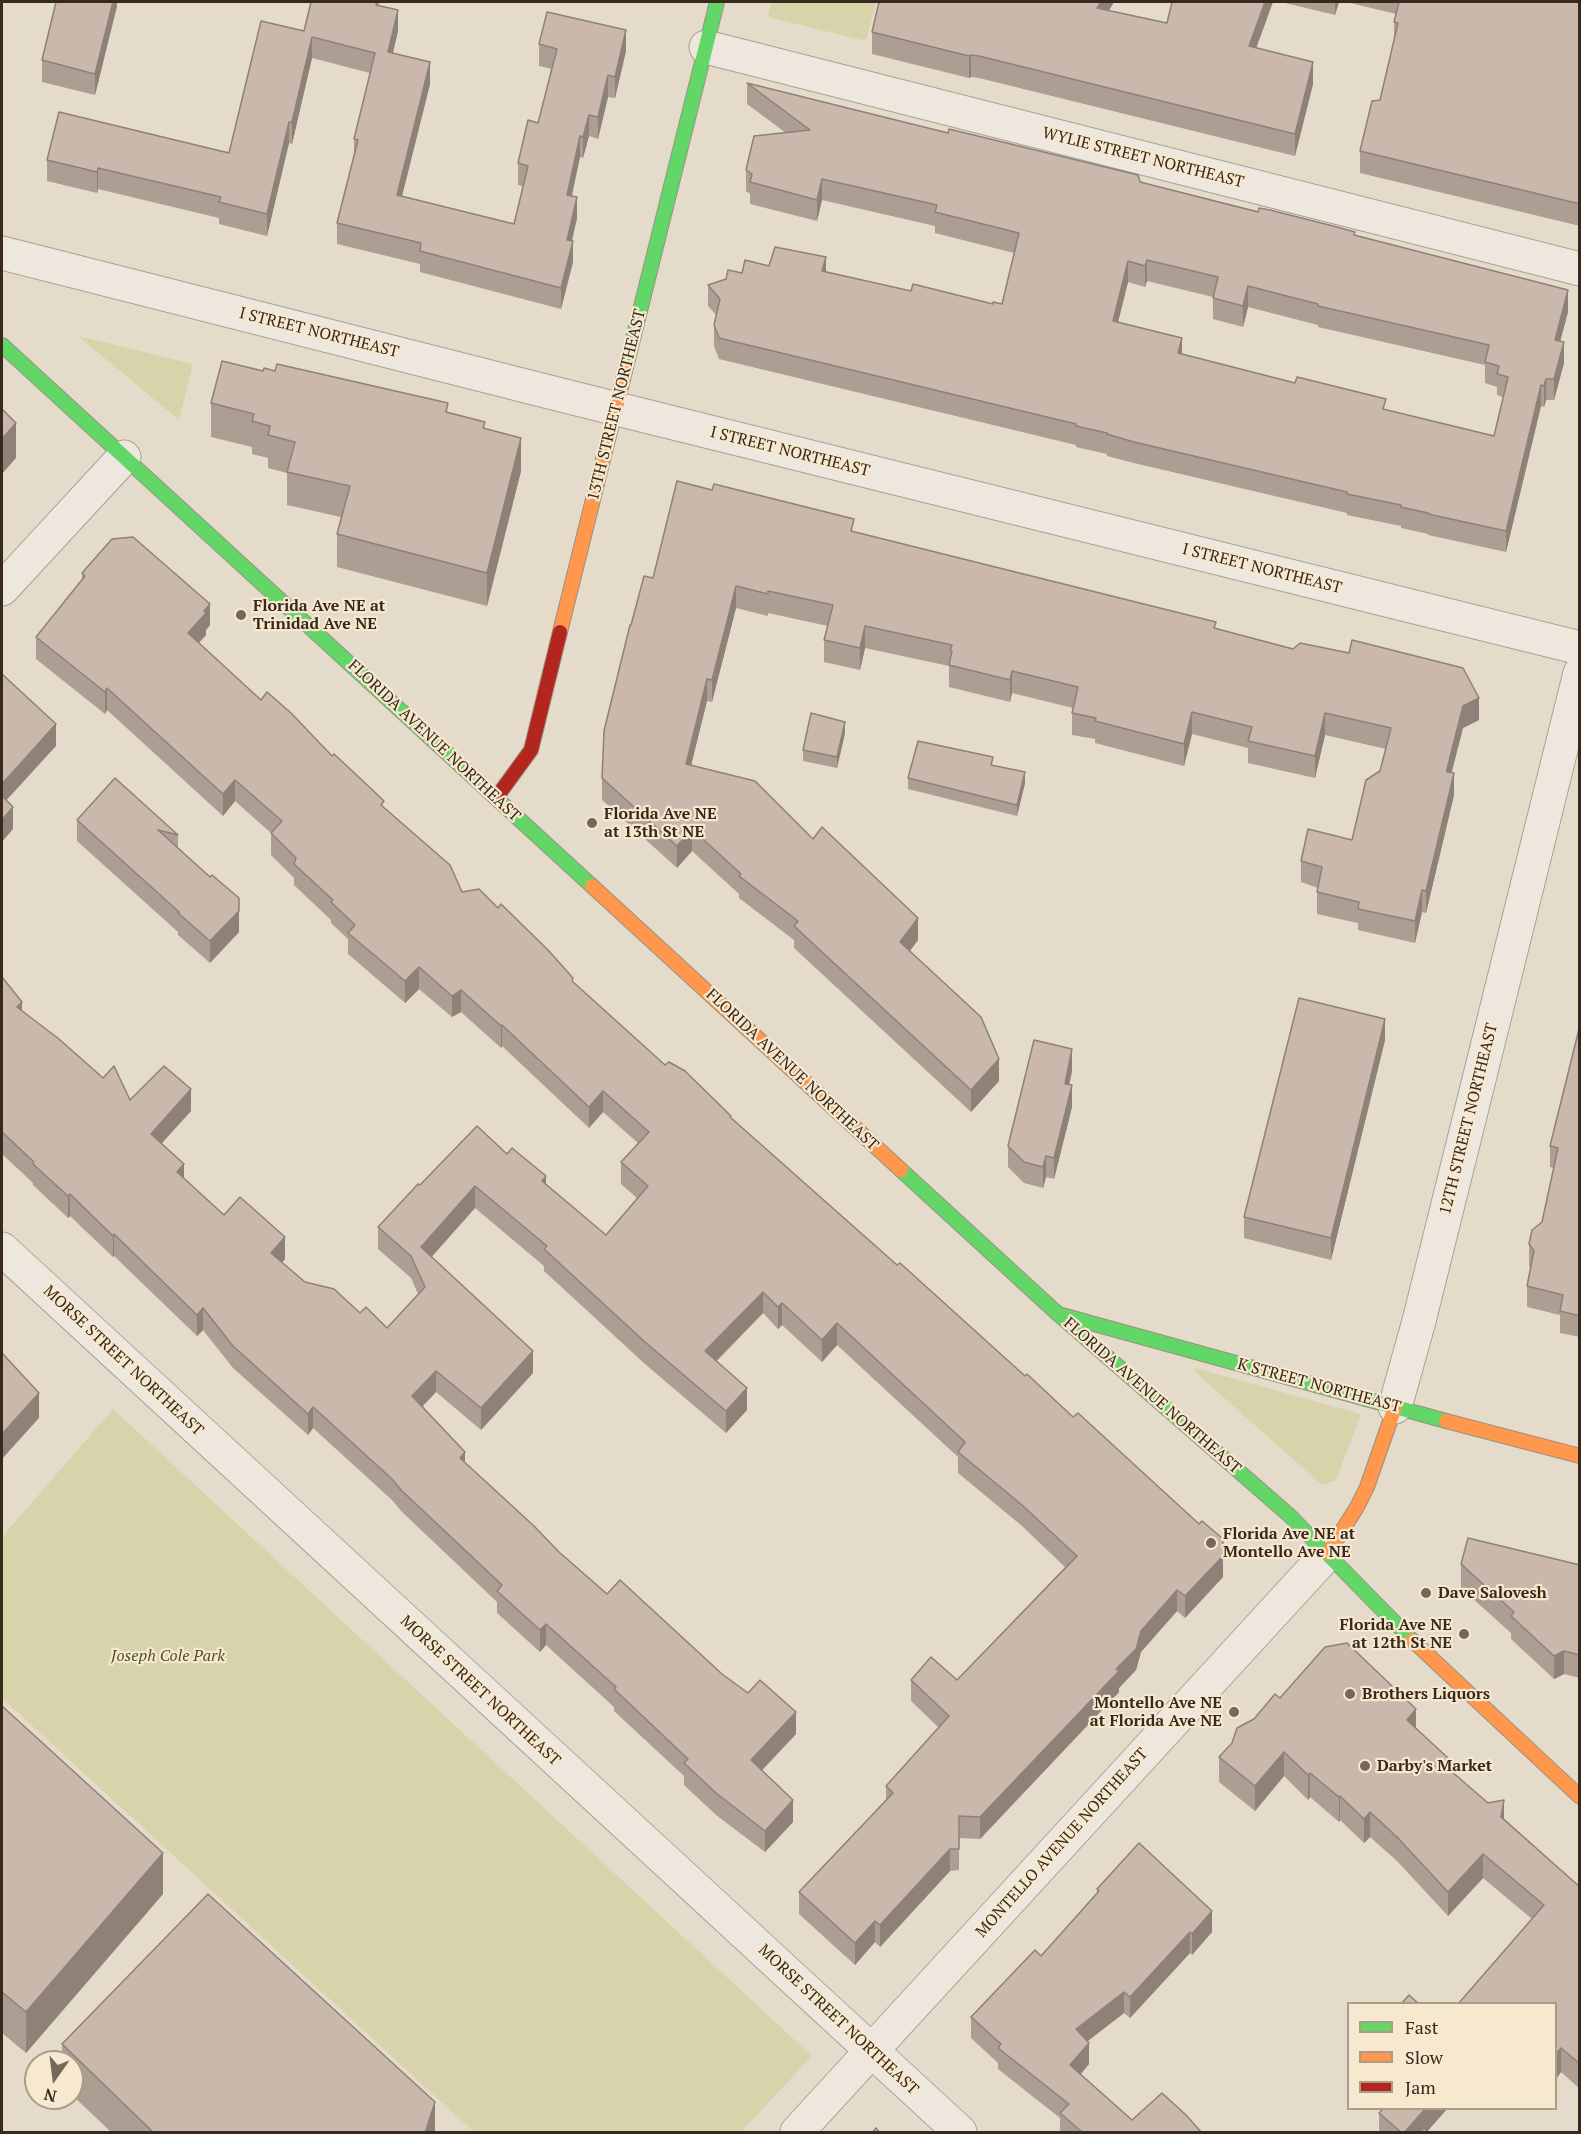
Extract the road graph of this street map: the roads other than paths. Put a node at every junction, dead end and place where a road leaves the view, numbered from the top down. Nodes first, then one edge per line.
1 (717, 2) edge
2 (706, 47) junction
3 (2, 253) edge
4 (1580, 269) edge
5 (2, 345) edge
6 (617, 409) junction
7 (124, 457) junction
8 (2, 589) edge
9 (1580, 648) edge
10 (1580, 673) edge
11 (496, 798) junction
12 (2, 1249) edge
13 (1058, 1314) junction
14 (1395, 1407) junction
15 (1580, 1456) edge
16 (1328, 1553) junction
17 (1580, 1797) edge
18 (871, 2051) junction
19 (797, 2133) edge
20 (960, 2133) edge

1 - 2 main road, 13TH STREET NORTHEAST
2 - 4 street, WYLIE STREET NORTHEAST
2 - 6 main road, 13TH STREET NORTHEAST
3 - 6 street, I STREET NORTHEAST
5 - 7 main road, FLORIDA AVENUE NORTHEAST
6 - 9 street, I STREET NORTHEAST
6 - 11 main road, 13TH STREET NORTHEAST
7 - 8 street
7 - 11 main road, FLORIDA AVENUE NORTHEAST
10 - 14 street, 12TH STREET NORTHEAST
11 - 13 main road, FLORIDA AVENUE NORTHEAST
12 - 18 street, MORSE STREET NORTHEAST
13 - 14 main road, K STREET NORTHEAST
13 - 16 main road, FLORIDA AVENUE NORTHEAST
14 - 15 main road, K STREET NORTHEAST
14 - 16 main road, 12TH STREET NORTHEAST
16 - 17 main road, FLORIDA AVENUE NORTHEAST
16 - 18 street, MONTELLO AVENUE NORTHEAST
18 - 19 street, MONTELLO AVENUE NORTHEAST
18 - 20 street, MORSE STREET NORTHEAST

